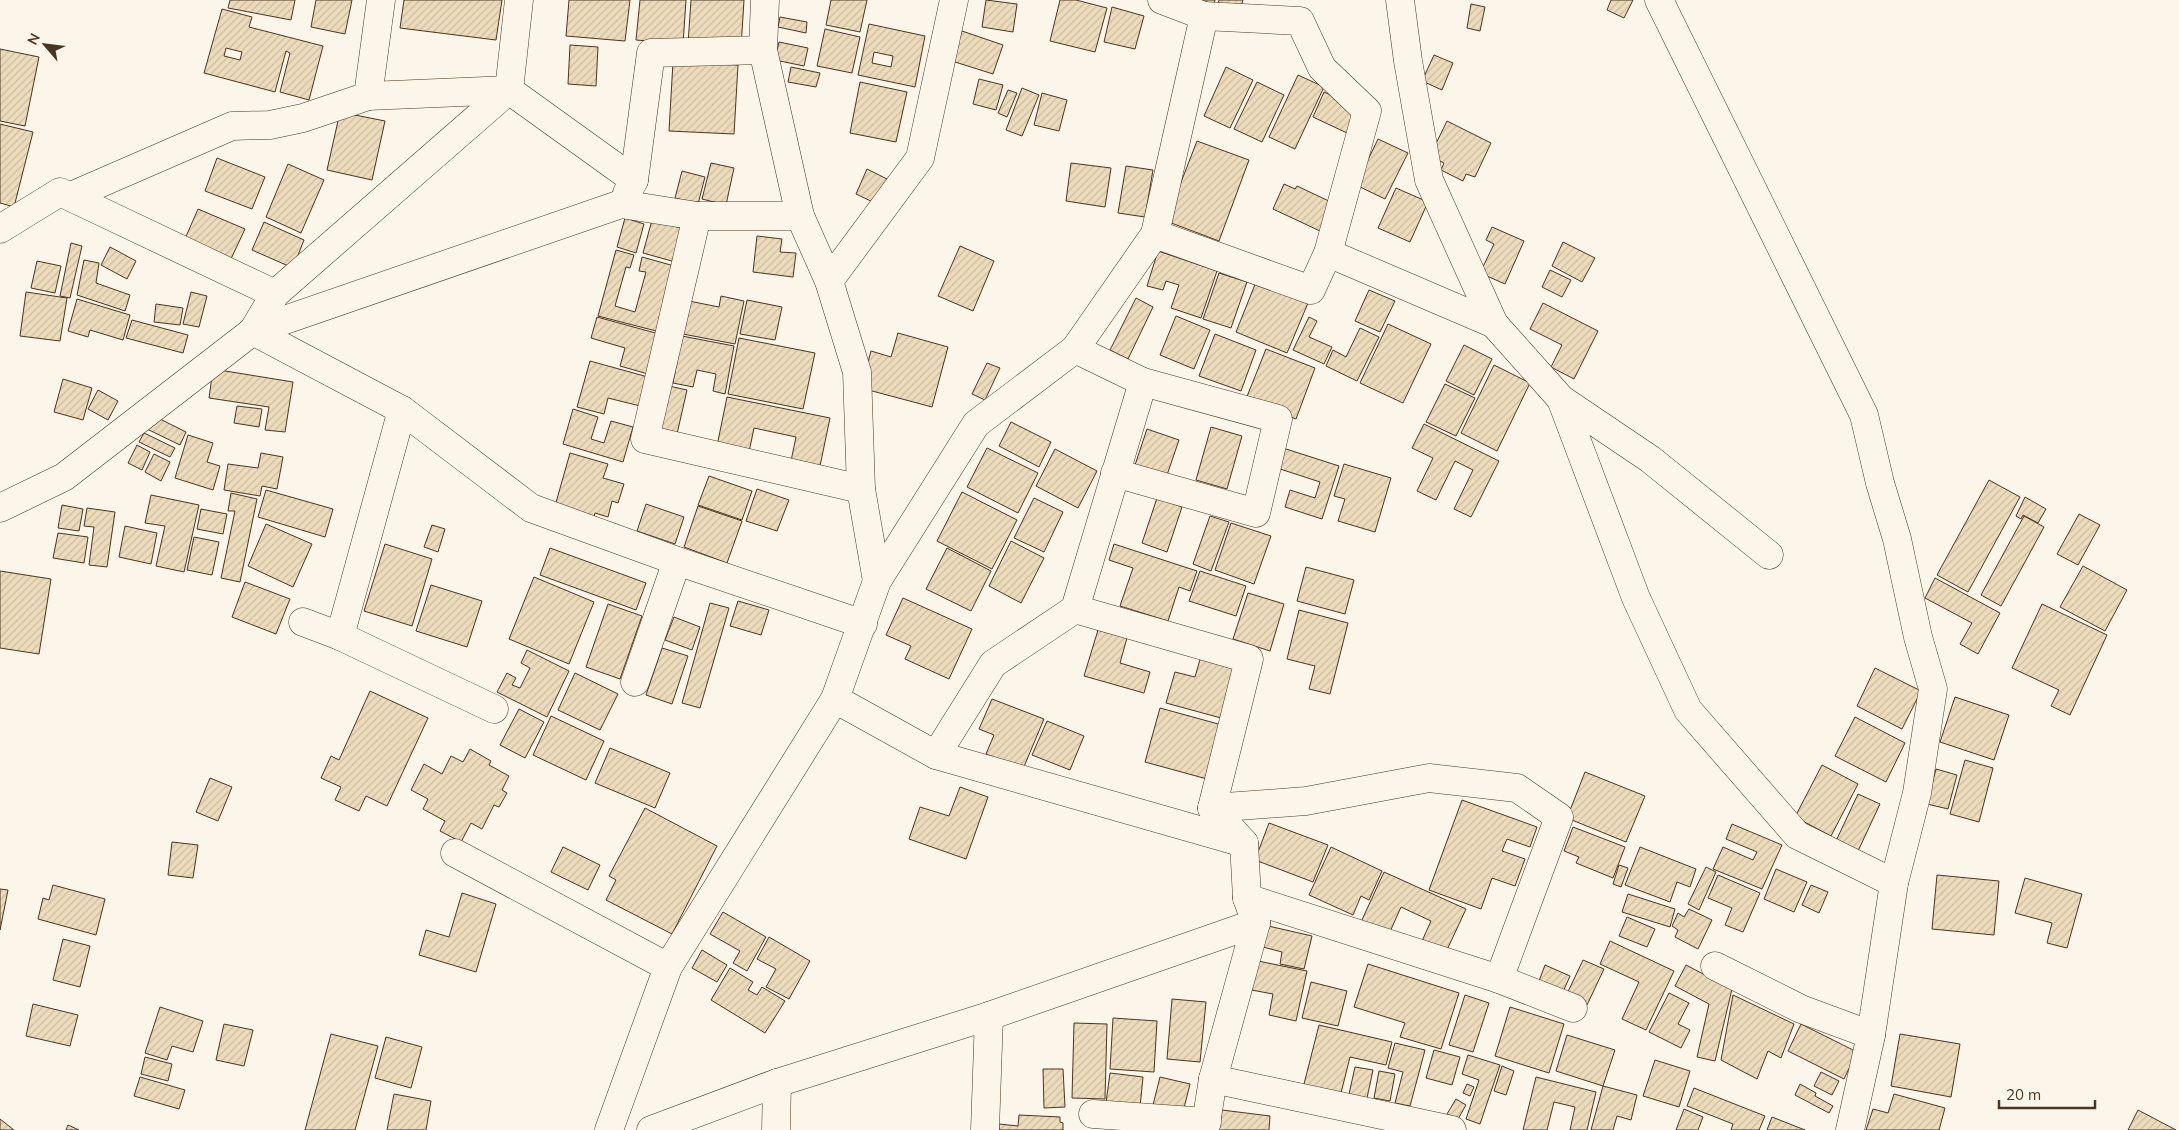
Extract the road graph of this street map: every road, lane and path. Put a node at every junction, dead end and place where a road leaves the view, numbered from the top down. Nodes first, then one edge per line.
1 (382, 0) edge
2 (519, 0) edge
3 (765, 0) edge
4 (954, 0) edge
5 (1162, 0) edge
6 (1400, 0) edge
7 (1659, 0) edge
8 (1204, 16) junction
9 (764, 50) junction
10 (509, 90) junction
11 (368, 96) junction
12 (634, 180) junction
13 (71, 196) junction
14 (621, 204) junction
15 (697, 216) junction
16 (800, 216) junction
17 (0, 229) edge
18 (1155, 234) junction
19 (1328, 253) junction
20 (828, 281) junction
21 (275, 294) junction
22 (1494, 324) junction
23 (253, 331) junction
24 (1075, 350) junction
25 (1143, 382) junction
26 (1561, 399) junction
27 (402, 410) junction
28 (1115, 473) junction
29 (861, 489) junction
30 (0, 508) edge
31 (1769, 555) dead end
32 (678, 561) junction
33 (878, 581) junction
34 (1075, 609) junction
35 (303, 622) dead end
36 (863, 624) junction
37 (340, 636) junction
38 (635, 682) dead end
39 (835, 699) junction
40 (494, 709) dead end
41 (936, 755) junction
42 (1212, 808) junction
43 (1244, 843) junction
44 (455, 853) dead end
45 (1894, 883) junction
46 (1247, 898) junction
47 (1256, 923) junction
48 (1715, 966) dead end
49 (668, 967) junction
50 (1499, 979) junction
51 (1573, 1008) dead end
52 (989, 1016) junction
53 (1871, 1035) junction
54 (1213, 1079) junction
55 (777, 1083) junction
56 (1093, 1114) dead end
57 (1206, 1126) edge
58 (609, 1130) edge
59 (651, 1130) edge
60 (776, 1130) edge
61 (985, 1130) edge
62 (1452, 1130) edge
63 (1850, 1130) edge

1 - 11 street
2 - 10 street
3 - 9 street
4 - 20 street
5 - 8 street
6 - 22 street
7 - 45 street
8 - 18 street
8 - 19 street
9 - 12 street
9 - 16 street
10 - 11 street
10 - 12 street
10 - 21 street
11 - 13 street
12 - 14 street
13 - 17 street
13 - 21 street
14 - 15 street
14 - 23 street
15 - 16 street
15 - 29 street
16 - 20 street
18 - 19 street
18 - 24 street
19 - 22 street
20 - 29 street
21 - 23 street
22 - 26 street
23 - 27 street
23 - 30 street
24 - 25 street
24 - 33 street
25 - 28 street
25 - 28 street
26 - 31 street
26 - 45 street
27 - 32 street
27 - 37 street
28 - 34 street
29 - 33 street
32 - 36 street
32 - 38 street
33 - 36 street
34 - 41 street
34 - 42 street
35 - 37 street
36 - 39 street
37 - 40 street
39 - 41 street
39 - 49 street
41 - 43 street
42 - 43 street
42 - 50 street
43 - 46 street
44 - 49 street
45 - 53 street
46 - 47 street
46 - 50 street
47 - 52 street
47 - 54 street
48 - 53 street
49 - 58 street
50 - 51 street
52 - 55 street
52 - 61 street
53 - 63 street
54 - 57 street
54 - 62 street
55 - 59 street
55 - 60 street
56 - 57 street

